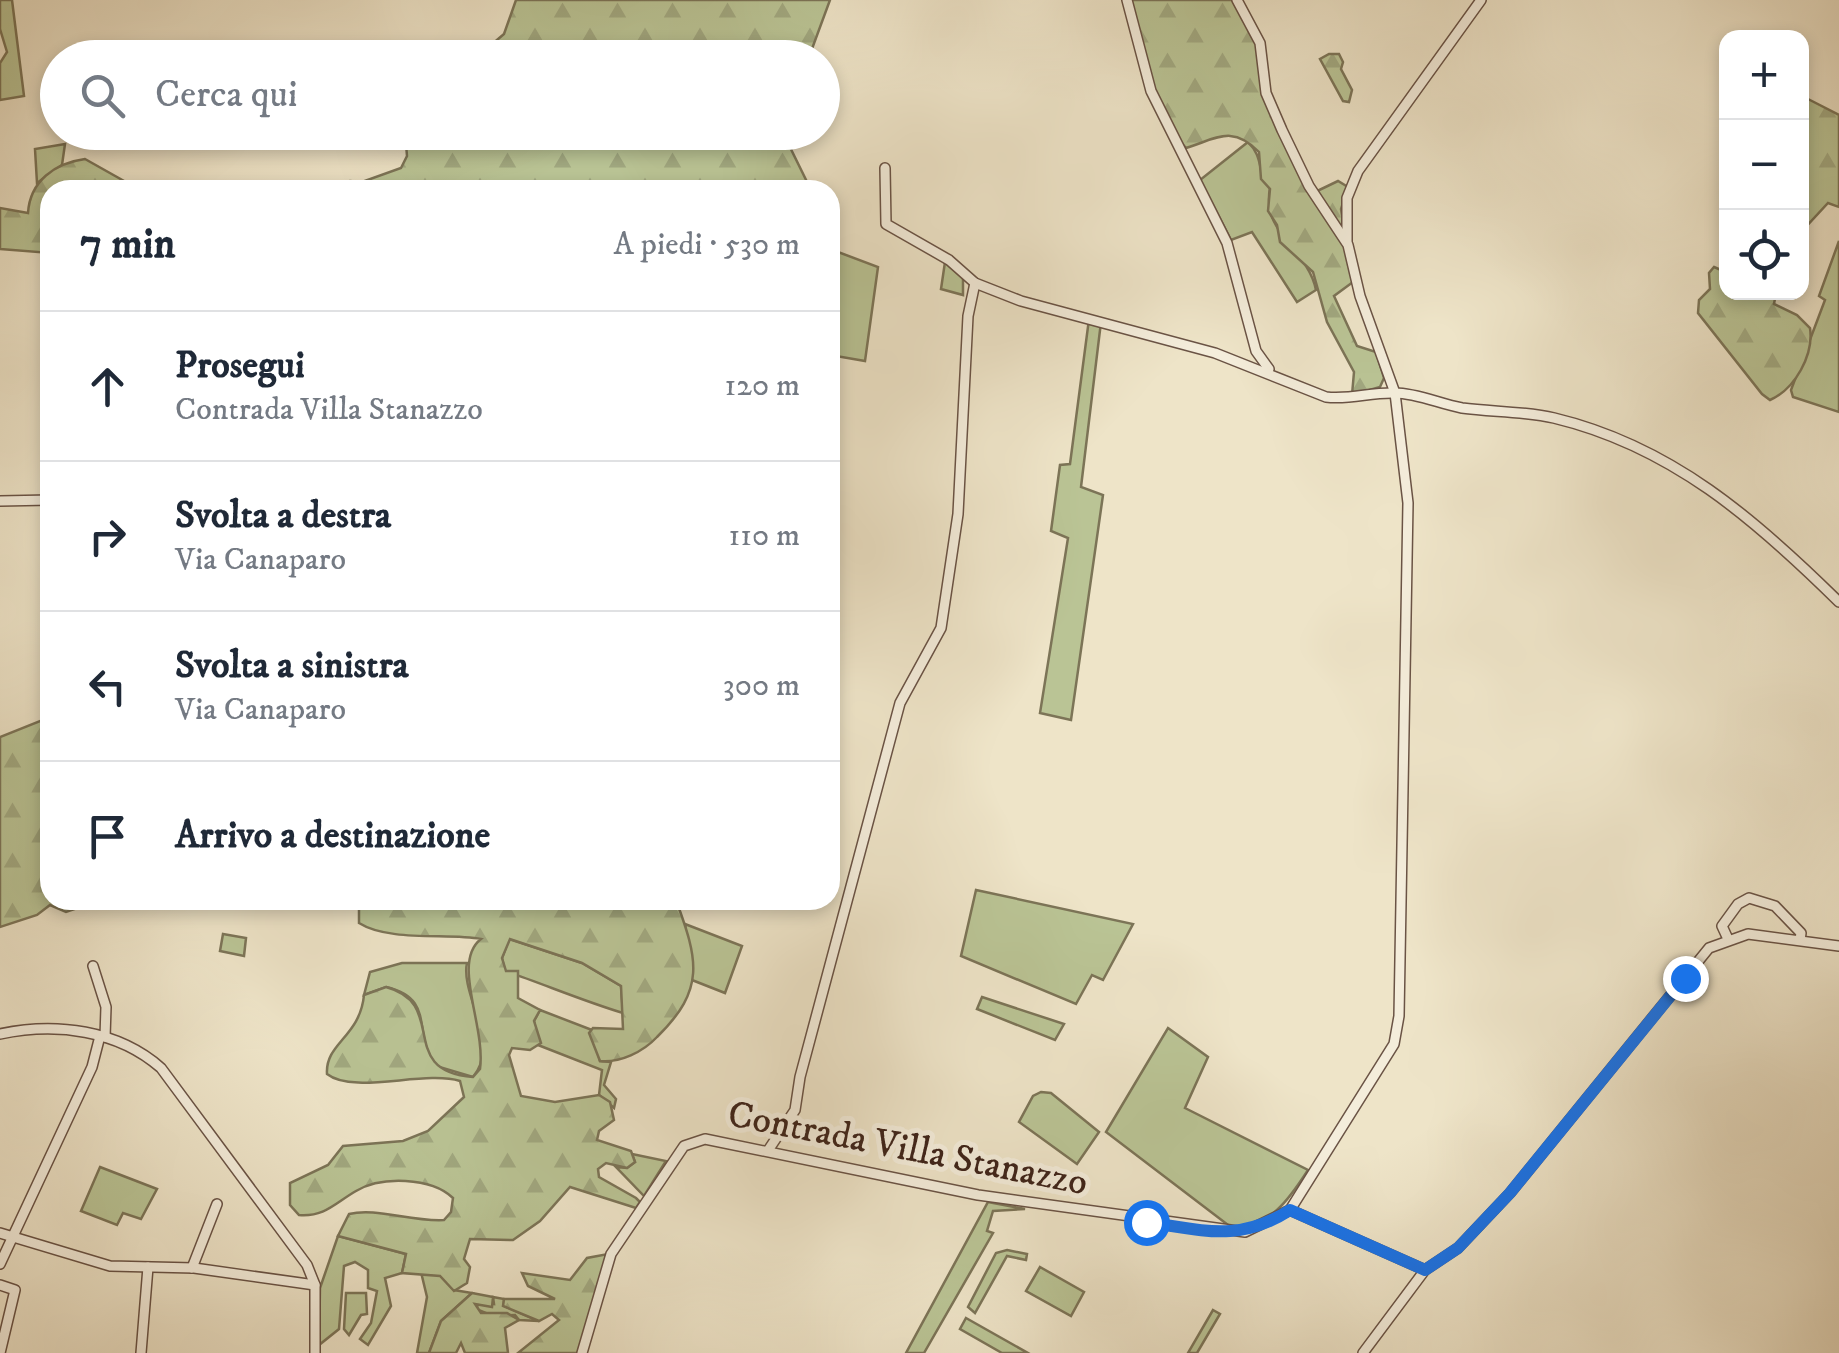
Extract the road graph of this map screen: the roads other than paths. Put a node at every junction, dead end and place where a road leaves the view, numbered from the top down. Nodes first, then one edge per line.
1 (1127, 0) edge
2 (1238, 0) edge
3 (1481, 0) edge
4 (885, 168) dead end
5 (1348, 245) junction
6 (975, 283) junction
7 (1270, 371) junction
8 (1395, 392) junction
9 (40, 500) edge
10 (0, 501) edge
11 (1839, 602) edge
12 (1728, 939) junction
13 (1800, 940) junction
14 (1839, 946) edge
15 (92, 966) dead end
16 (0, 1034) edge
17 (102, 1037) junction
18 (770, 1150) junction
19 (217, 1204) dead end
20 (1290, 1210) junction
21 (5, 1235) edge
22 (0, 1264) edge
23 (148, 1267) junction
24 (192, 1268) junction
25 (1425, 1270) junction
26 (0, 1284) edge
27 (315, 1284) junction
28 (0, 1353) edge
29 (141, 1353) edge
30 (315, 1353) edge
31 (582, 1353) edge
32 (1364, 1353) edge

1 - 7 street
2 - 5 street
3 - 5 street
4 - 6 street
5 - 8 street
6 - 7 street
6 - 18 street
7 - 8 street
8 - 11 street
8 - 20 street
9 - 10 street
12 - 13 street
12 - 13 street
12 - 25 street
13 - 14 street
15 - 17 street
16 - 17 street
17 - 21 street
17 - 27 street
18 - 20 street, Contrada Villa Stanazzo
18 - 31 street, Contrada Villa Stanazzo
19 - 24 street
20 - 25 street
21 - 22 street
21 - 23 street
23 - 24 street
23 - 29 street
24 - 27 street
25 - 32 street
26 - 28 street
27 - 30 street

